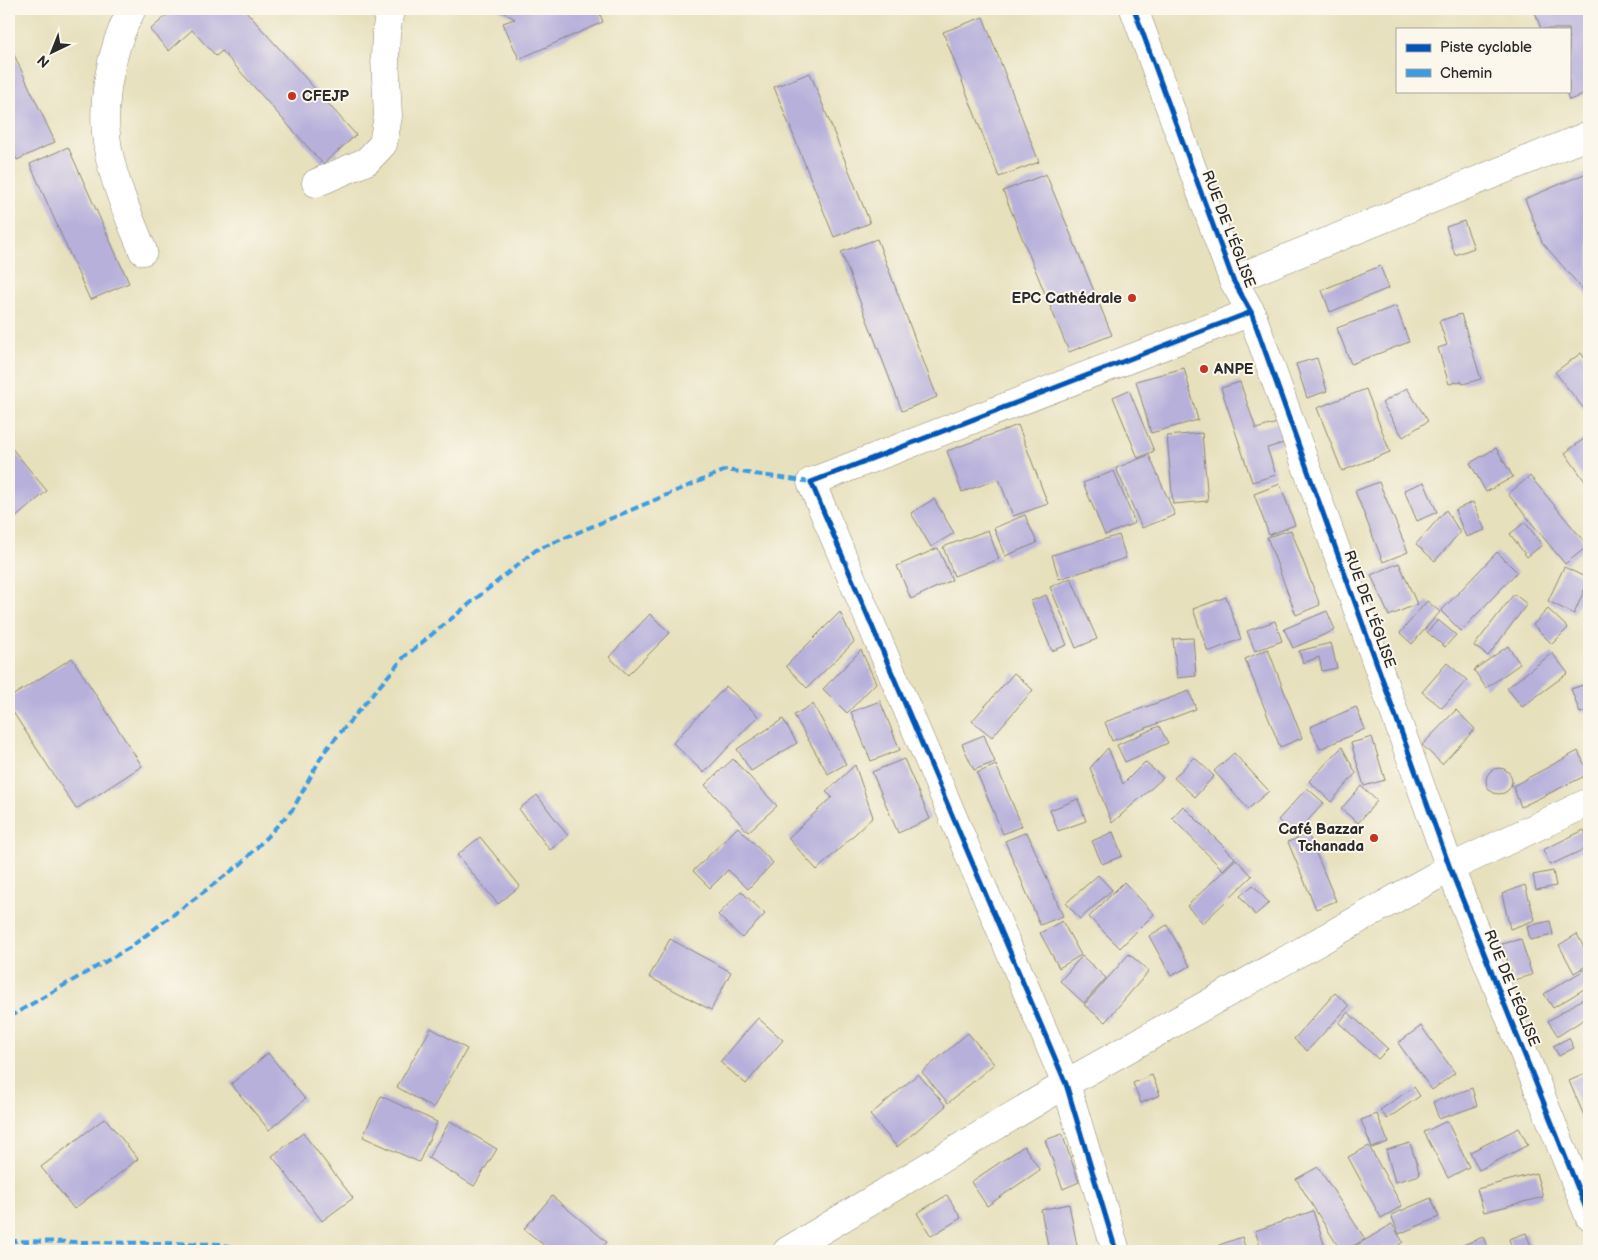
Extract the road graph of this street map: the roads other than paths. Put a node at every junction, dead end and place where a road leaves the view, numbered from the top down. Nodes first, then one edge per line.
1 (132, 9) edge
2 (390, 9) edge
3 (1134, 9) edge
4 (1589, 135) edge
5 (316, 183) dead end
6 (143, 251) dead end
7 (1233, 280) junction
8 (1251, 312) junction
9 (1589, 802) edge
10 (1450, 868) junction
11 (1066, 1084) junction
12 (1589, 1216) edge
13 (787, 1251) edge
14 (1116, 1251) edge

1 - 6 street
2 - 5 street
3 - 7 street, RUE DE L'ÉGLISE
4 - 7 street
7 - 8 street, RUE DE L'ÉGLISE
8 - 10 street, RUE DE L'ÉGLISE
8 - 11 street
9 - 10 street
10 - 11 street
10 - 12 street, RUE DE L'ÉGLISE
11 - 13 street
11 - 14 street

